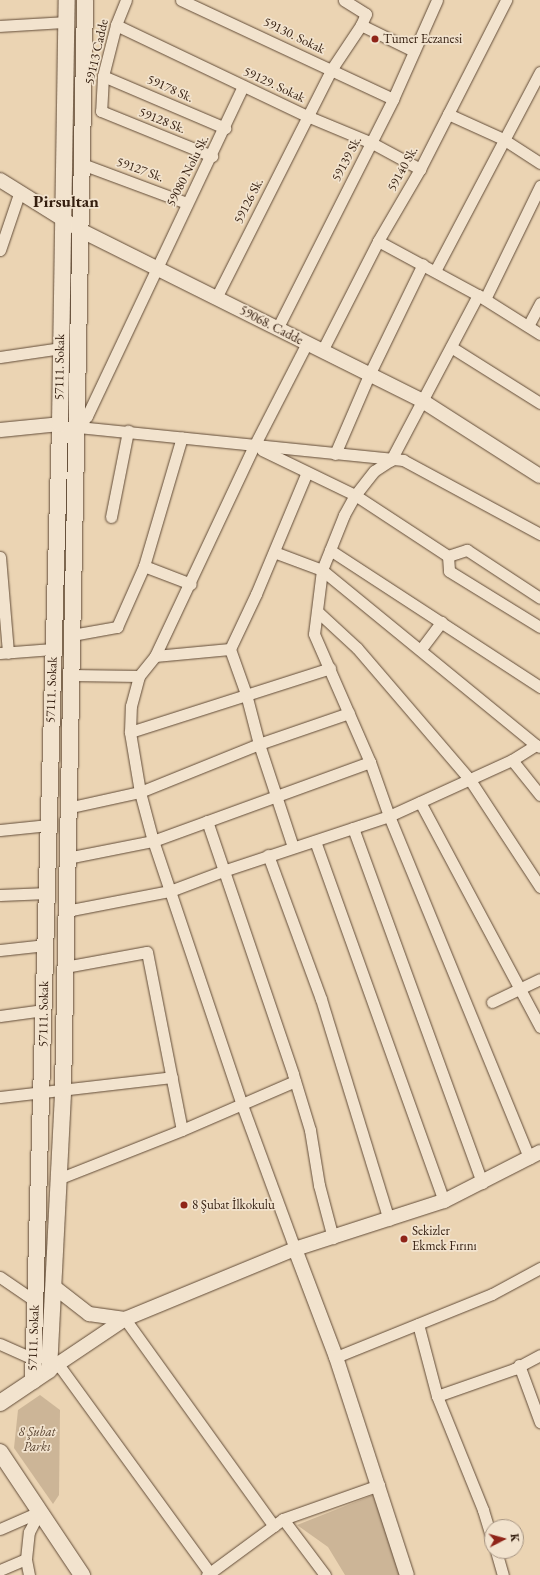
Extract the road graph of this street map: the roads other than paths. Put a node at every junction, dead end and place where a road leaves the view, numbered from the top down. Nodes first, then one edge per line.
1 (67, 0) edge
2 (86, 0) edge
3 (126, 0) edge
4 (181, 0) edge
5 (344, 0) edge
6 (437, 0) edge
7 (506, 0) edge
8 (357, 3) edge
9 (66, 22) junction
10 (116, 25) junction
11 (361, 25) junction
12 (0, 26) edge
13 (414, 51) junction
14 (331, 70) junction
15 (540, 72) edge
16 (103, 76) junction
17 (243, 86) junction
18 (394, 99) junction
19 (101, 111) joint
20 (448, 114) junction
21 (307, 116) junction
22 (225, 128) junction
23 (503, 139) junction
24 (372, 143) junction
25 (212, 156) junction
26 (540, 163) edge
27 (82, 164) junction
28 (420, 169) junction
29 (2, 185) edge
30 (540, 186) edge
31 (20, 191) junction
32 (188, 203) junction
33 (63, 218) junction
34 (82, 231) junction
35 (378, 241) junction
36 (0, 250) edge
37 (423, 264) junction
38 (157, 268) junction
39 (435, 271) junction
40 (481, 297) junction
41 (216, 298) junction
42 (540, 303) edge
43 (528, 326) junction
44 (277, 329) junction
45 (540, 334) edge
46 (307, 343) junction
47 (452, 347) junction
48 (61, 348) junction
49 (322, 351) junction
50 (0, 357) edge
51 (369, 375) junction
52 (421, 400) junction
53 (540, 403) edge
54 (60, 424) junction
55 (78, 427) junction
56 (0, 430) edge
57 (128, 430) junction
58 (182, 437) junction
59 (254, 446) junction
60 (334, 454) junction
61 (391, 460) junction
62 (307, 472) junction
63 (540, 476) edge
64 (355, 495) junction
65 (111, 517) dead end
66 (540, 534) edge
67 (330, 550) junction
68 (274, 552) junction
69 (448, 556) junction
70 (0, 557) edge
71 (144, 566) junction
72 (322, 570) junction
73 (191, 584) junction
74 (540, 598) edge
75 (318, 612) junction
76 (441, 622) junction
77 (540, 627) edge
78 (72, 635) junction
79 (53, 649) junction
80 (230, 649) junction
81 (421, 649) junction
82 (4, 653) edge
83 (155, 656) junction
84 (330, 668) junction
85 (71, 675) junction
86 (139, 676) junction
87 (540, 687) edge
88 (246, 694) junction
89 (349, 713) junction
90 (130, 732) junction
91 (258, 744) junction
92 (538, 746) edge
93 (512, 760) junction
94 (370, 762) junction
95 (470, 780) junction
96 (140, 792) junction
97 (540, 795) edge
98 (277, 796) junction
99 (420, 802) junction
100 (67, 808) junction
101 (389, 816) junction
102 (207, 821) junction
103 (48, 825) junction
104 (353, 828) junction
105 (0, 830) edge
106 (153, 841) junction
107 (315, 841) junction
108 (293, 847) junction
109 (268, 855) junction
110 (67, 858) junction
111 (223, 870) junction
112 (540, 887) edge
113 (170, 891) junction
114 (47, 893) junction
115 (0, 895) edge
116 (66, 911) junction
117 (46, 946) junction
118 (0, 950) edge
119 (65, 967) junction
120 (540, 980) edge
121 (519, 988) junction
122 (492, 1002) dead end
123 (44, 1010) junction
124 (0, 1016) edge
125 (540, 1027) edge
126 (172, 1077) junction
127 (295, 1081) junction
128 (63, 1090) junction
129 (42, 1092) junction
130 (0, 1097) edge
131 (242, 1105) junction
132 (182, 1130) junction
133 (534, 1155) edge
134 (58, 1178) junction
135 (482, 1183) junction
136 (444, 1201) junction
137 (389, 1220) junction
138 (333, 1238) junction
139 (295, 1249) junction
140 (540, 1268) edge
141 (0, 1277) edge
142 (53, 1286) junction
143 (35, 1301) junction
144 (125, 1319) junction
145 (418, 1324) junction
146 (0, 1344) edge
147 (540, 1355) edge
148 (336, 1357) junction
149 (33, 1359) junction
150 (519, 1365) junction
151 (53, 1367) junction
152 (32, 1381) junction
153 (437, 1396) junction
154 (0, 1403) edge
155 (540, 1422) edge
156 (0, 1452) edge
157 (379, 1485) junction
158 (40, 1512) junction
159 (486, 1519) edge
160 (278, 1523) junction
161 (0, 1529) edge
162 (26, 1559) junction
163 (498, 1559) edge
164 (0, 1570) edge
165 (215, 1573) edge
166 (29, 1575) edge
167 (82, 1575) edge
168 (325, 1575) edge
169 (407, 1575) edge
170 (503, 1575) edge

1 - 9 main road, 57111. Sokak
2 - 27 main road
3 - 10 street, 59113 Cadde
4 - 14 street, 59130. Sokak
5 - 8 street
6 - 13 street, 59139 Sk.
7 - 20 street, 59140 Sk.
8 - 11 street
9 - 12 street
9 - 33 main road, 57111. Sokak
10 - 16 street, 59113 Cadde
10 - 17 street, 59129. Sokak
11 - 13 street
11 - 14 street, 59126 Sk.
13 - 18 street, 59139 Sk.
14 - 18 street, 59130. Sokak
14 - 21 street, 59126 Sk.
15 - 23 street
16 - 19 street, 59113 Cadde
16 - 22 street, 59178 Sk.
17 - 21 street, 59129. Sokak
17 - 22 street, 59080 Nolu Sk.
18 - 24 street, 59139 Sk.
19 - 25 street, 59128 Sk.
20 - 23 street
20 - 28 street, 59140 Sk.
21 - 24 street, 59129. Sokak
21 - 41 street, 59126 Sk.
22 - 25 street, 59080 Nolu Sk.
23 - 26 street
23 - 39 street
24 - 28 street, 59129. Sokak
24 - 44 street, 59139 Sk.
25 - 32 street, 59080 Nolu Sk.
27 - 32 street, 59127 Sk.
27 - 34 main road
28 - 35 street, 59140 Sk.
29 - 31 street, 59068. Cadde
30 - 40 street
31 - 33 street, 59068. Cadde
31 - 36 street
32 - 38 street, 59080 Nolu Sk.
33 - 34 street, 59068. Cadde
33 - 48 main road, 57111. Sokak
34 - 38 street, 59068. Cadde
34 - 55 main road
35 - 37 street
35 - 49 street, 59140 Sk.
37 - 39 street
37 - 51 street
38 - 41 street, 59068. Cadde
38 - 55 street, 59080 Nolu Sk.
39 - 40 street
40 - 43 street
40 - 47 street
41 - 44 street, 59068. Cadde
42 - 43 street
43 - 45 street
44 - 46 street, 59068. Cadde
46 - 49 street, 59068. Cadde
46 - 59 street
47 - 52 street
47 - 53 street
48 - 50 street
48 - 54 main road, 57111. Sokak
49 - 51 street, 59068. Cadde
51 - 52 street, 59068. Cadde
51 - 60 street
52 - 61 street
52 - 63 street, 59068. Cadde
54 - 56 street
54 - 79 main road, 57111. Sokak
55 - 57 street
55 - 78 main road
57 - 58 street
57 - 65 street
58 - 59 street
58 - 71 street
59 - 60 street
59 - 62 street
59 - 73 street
60 - 61 street
61 - 64 street
61 - 66 street
62 - 64 street
62 - 68 street
64 - 67 street
64 - 69 street
67 - 72 street
67 - 76 street
68 - 72 street
68 - 80 street
69 - 74 street
69 - 77 street
70 - 82 street
71 - 73 street
71 - 78 street
72 - 75 street
72 - 81 street
73 - 83 street
75 - 84 street
75 - 95 street
76 - 81 street
76 - 87 street
78 - 85 main road
79 - 82 street
79 - 103 main road, 57111. Sokak
80 - 83 street
80 - 88 street
81 - 92 street
83 - 86 street
84 - 88 street
84 - 89 street
85 - 86 street
85 - 100 main road
86 - 90 street
88 - 90 street
88 - 91 street
89 - 91 street
89 - 94 street
90 - 96 street
91 - 96 street
91 - 98 street
92 - 93 street
93 - 95 street
93 - 97 street
94 - 98 street
94 - 101 street
95 - 99 street
95 - 112 street
96 - 100 street
96 - 106 street
98 - 102 street
98 - 108 street
99 - 101 street
99 - 121 street
100 - 110 main road
101 - 104 street
101 - 133 street
102 - 106 street
102 - 111 street
103 - 105 street
103 - 114 main road, 57111. Sokak
104 - 107 street
104 - 135 street
106 - 110 street
106 - 113 street
107 - 108 street
107 - 136 street
108 - 109 street
109 - 111 street
109 - 137 street
110 - 116 main road
111 - 113 street
111 - 127 street
113 - 116 street
113 - 131 street
114 - 115 street
114 - 117 main road, 57111. Sokak
116 - 119 main road
117 - 118 street
117 - 123 main road, 57111. Sokak
119 - 126 street
119 - 128 main road
120 - 121 street
121 - 122 street
121 - 125 street
123 - 124 street
123 - 129 main road, 57111. Sokak
126 - 128 street
126 - 132 street
127 - 131 street
127 - 138 street
128 - 129 street
128 - 134 main road
129 - 130 street
129 - 143 main road, 57111. Sokak
131 - 132 street
131 - 139 street
132 - 134 street
133 - 135 street
134 - 142 main road
135 - 136 street
136 - 137 street
137 - 138 street
138 - 139 street
139 - 144 street
139 - 148 street
140 - 145 street
141 - 143 street
142 - 144 street
142 - 151 main road
143 - 149 main road, 57111. Sokak
144 - 151 street
144 - 160 street
145 - 148 street
145 - 153 street
146 - 149 street
147 - 150 street
148 - 157 street
149 - 152 main road, 57111. Sokak
150 - 153 street
150 - 155 street
151 - 152 main road
151 - 165 street
152 - 154 main road
153 - 159 street
156 - 158 main road
157 - 160 street
157 - 169 street
158 - 161 street
158 - 162 street
158 - 167 main road
160 - 165 street
160 - 168 street
162 - 164 street
162 - 166 street
163 - 170 street

